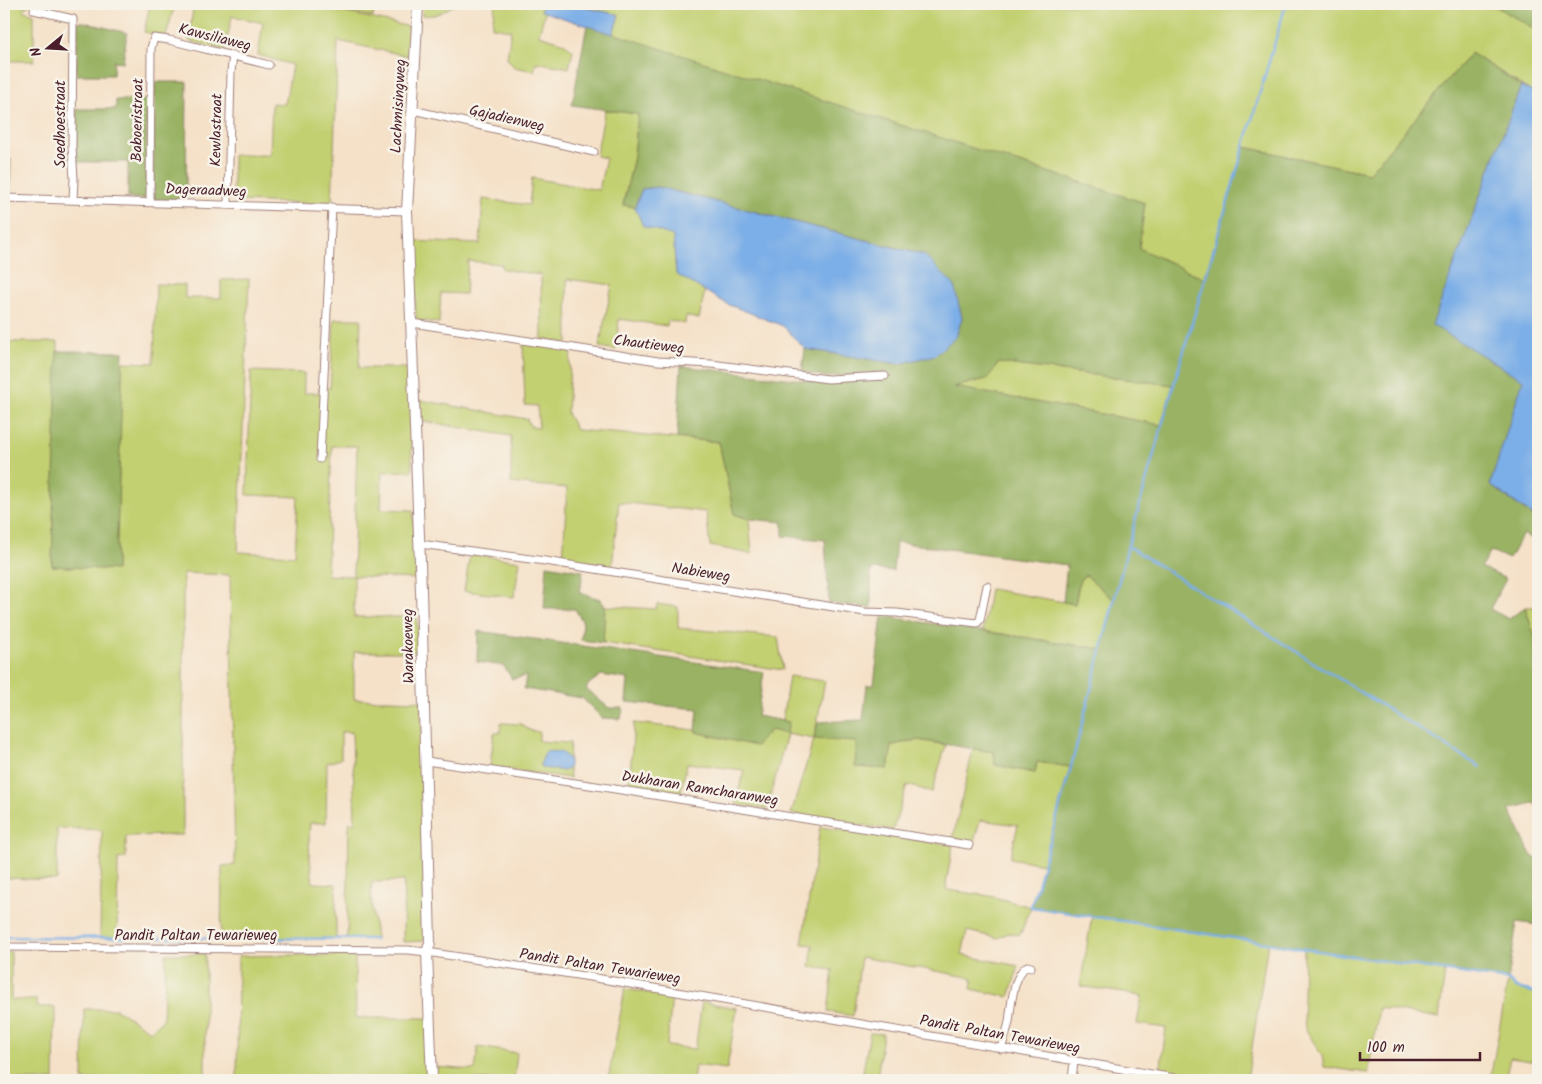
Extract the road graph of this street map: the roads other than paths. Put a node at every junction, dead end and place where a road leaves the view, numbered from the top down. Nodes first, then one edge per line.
1 (418, 4) edge
2 (34, 10) dead end
3 (154, 38) joint
4 (233, 55) junction
5 (269, 65) dead end
6 (414, 110) junction
7 (594, 152) dead end
8 (4, 198) edge
9 (73, 200) junction
10 (150, 202) junction
11 (228, 204) junction
12 (332, 207) junction
13 (407, 211) junction
14 (412, 323) junction
15 (885, 376) dead end
16 (320, 459) dead end
17 (420, 544) junction
18 (987, 586) dead end
19 (426, 761) junction
20 (969, 845) dead end
21 (4, 947) edge
22 (427, 952) junction
23 (1031, 967) dead end
24 (1001, 1049) junction
25 (1074, 1061) junction
26 (432, 1080) edge
27 (1072, 1080) edge
28 (1186, 1080) edge

1 - 6 street, Lachmisingweg
2 - 9 street, Soedhoestraat
3 - 4 street, Kawsiliaweg
3 - 10 street, Baboeristraat
4 - 5 street, Kawsiliaweg
4 - 11 street, Kewlastraat
6 - 7 street, Gajadienweg
6 - 13 street, Lachmisingweg
8 - 9 street, Dageraadweg
9 - 10 street, Dageraadweg
10 - 11 street, Dageraadweg
11 - 12 street, Dageraadweg
12 - 13 street, Dageraadweg
12 - 16 street
13 - 14 street, Warakoeweg
14 - 15 street, Chautieweg
14 - 17 street, Warakoeweg
17 - 18 street, Nabieweg
17 - 19 street, Warakoeweg
19 - 20 street, Dukharan Ramcharanweg
19 - 22 street, Warakoeweg
21 - 22 street, Pandit Paltan Tewarieweg
22 - 24 street, Pandit Paltan Tewarieweg
22 - 26 street, Warakoeweg
23 - 24 street
24 - 25 street, Pandit Paltan Tewarieweg
25 - 27 street
25 - 28 street, Pandit Paltan Tewarieweg

